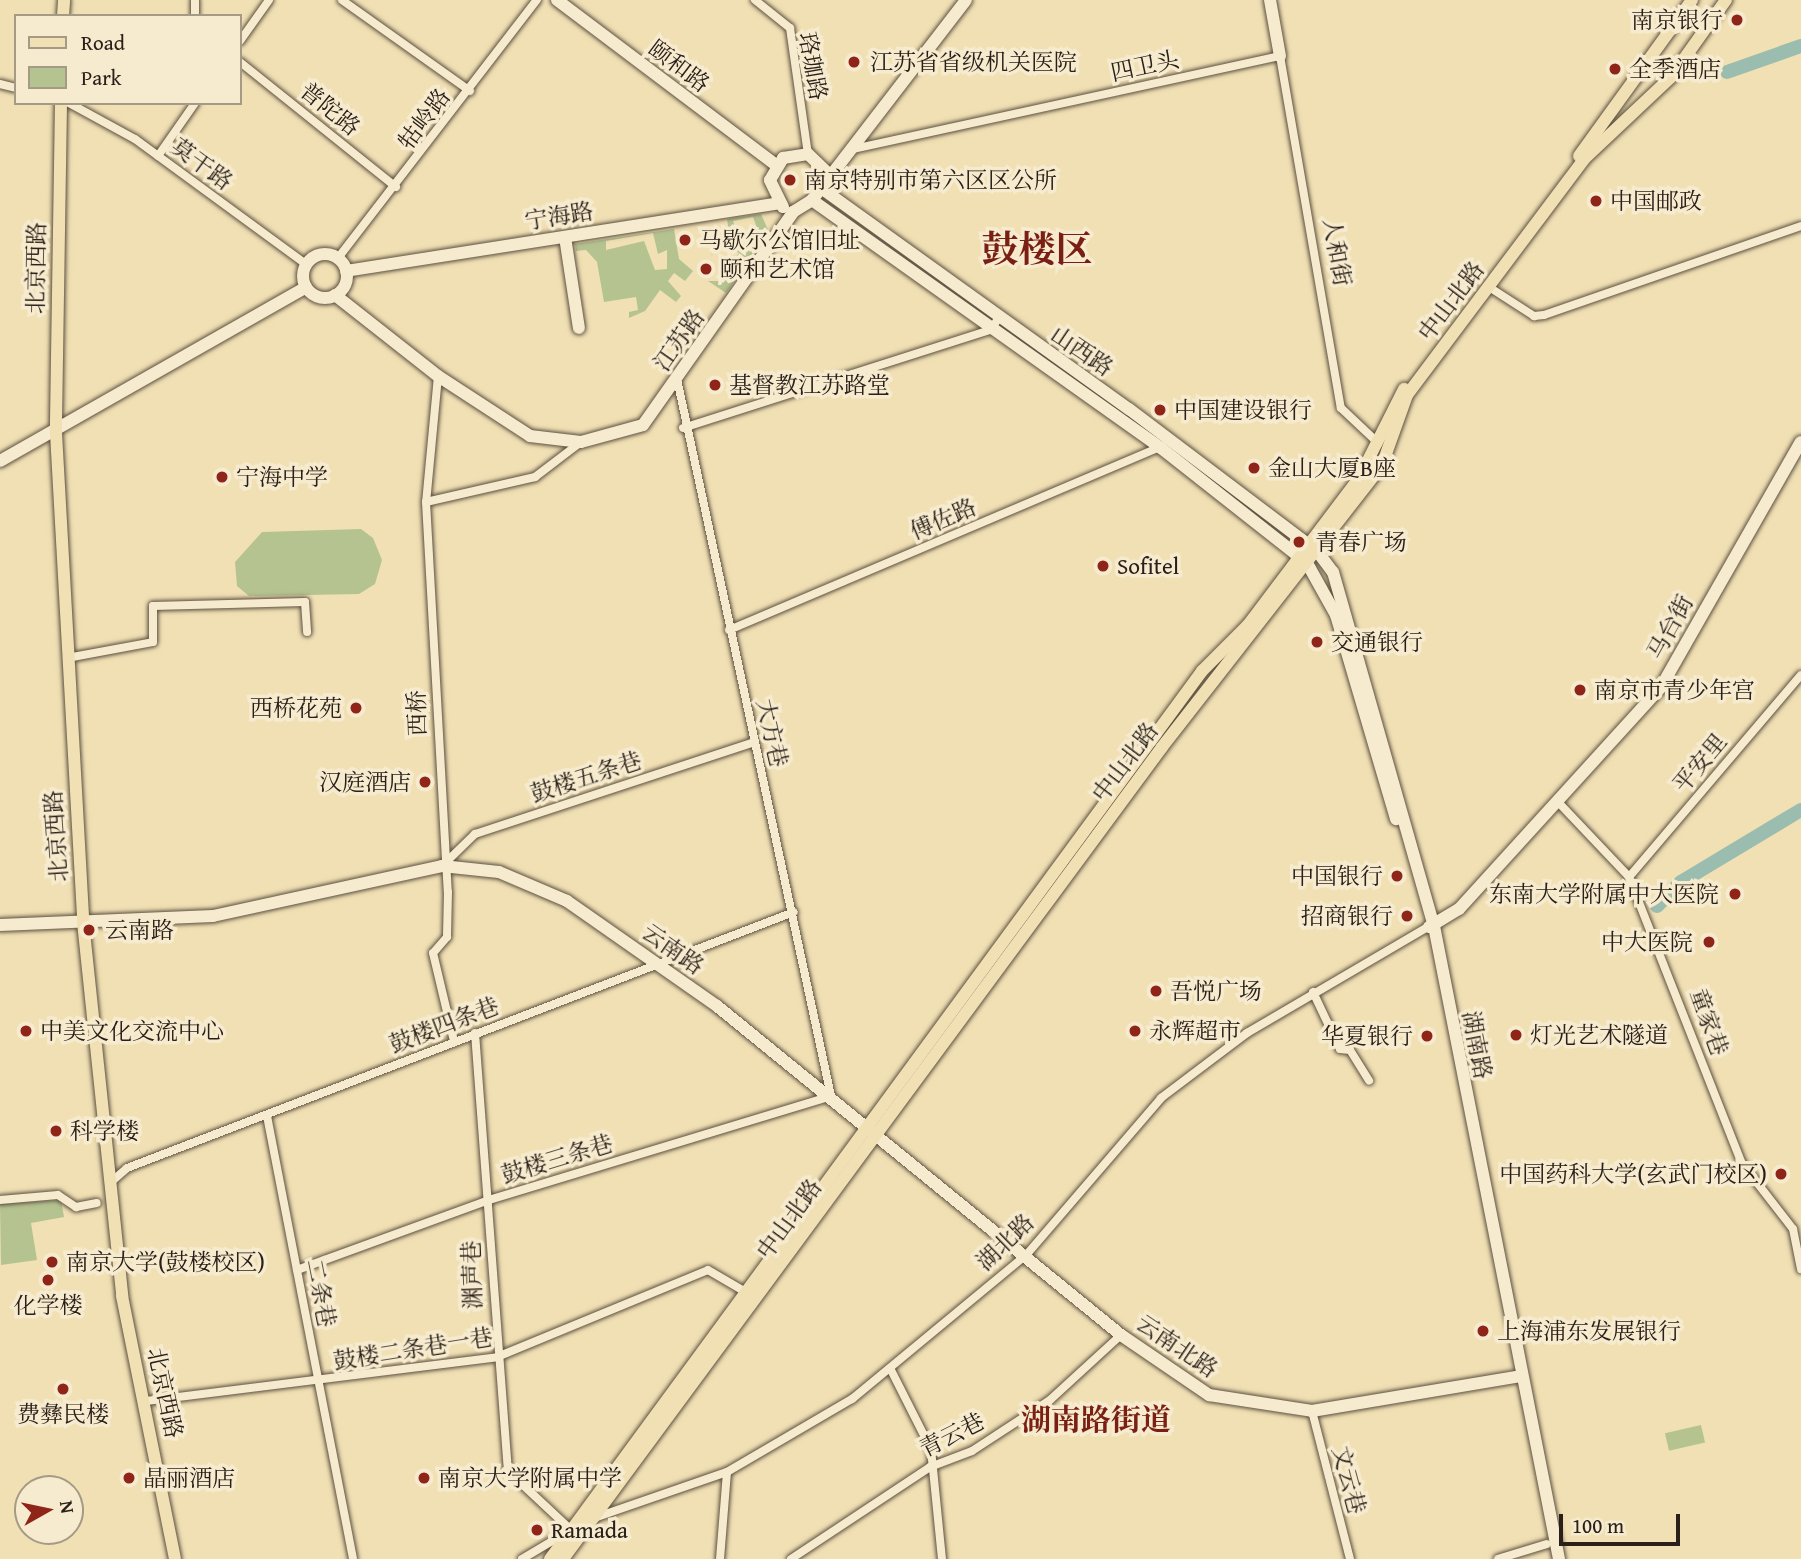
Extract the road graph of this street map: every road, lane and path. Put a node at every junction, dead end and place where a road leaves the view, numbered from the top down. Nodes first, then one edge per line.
1 (269, 0) edge
2 (342, 0) edge
3 (537, 0) edge
4 (557, 0) edge
5 (755, 0) edge
6 (966, 0) edge
7 (1270, 0) edge
8 (1692, 0) edge
9 (1726, 0) edge
10 (242, 38) edge
11 (1280, 56) junction
12 (242, 64) edge
13 (470, 90) junction
14 (61, 105) edge
15 (72, 105) edge
16 (194, 105) edge
17 (853, 149) junction
18 (808, 154) junction
19 (158, 156) junction
20 (776, 165) junction
21 (828, 173) junction
22 (396, 187) junction
23 (821, 188) junction
24 (812, 200) junction
25 (778, 203) junction
26 (793, 212) junction
27 (1801, 226) edge
28 (565, 237) junction
29 (338, 258) junction
30 (306, 264) junction
31 (346, 271) junction
32 (306, 287) junction
33 (1489, 287) junction
34 (335, 295) junction
35 (995, 325) junction
36 (579, 328) dead end
37 (438, 376) junction
38 (677, 379) junction
39 (683, 428) junction
40 (56, 433) junction
41 (1376, 441) junction
42 (581, 442) junction
43 (1801, 442) edge
44 (1167, 445) junction
45 (0, 461) edge
46 (426, 502) junction
47 (1313, 548) junction
48 (1303, 560) junction
49 (729, 630) junction
50 (307, 632) dead end
51 (67, 658) junction
52 (1801, 675) edge
53 (754, 742) junction
54 (1557, 801) junction
55 (442, 866) junction
56 (1629, 877) junction
57 (794, 912) junction
58 (83, 922) junction
59 (0, 925) edge
60 (1431, 926) junction
61 (663, 966) junction
62 (1313, 992) junction
63 (475, 1033) junction
64 (454, 1041) junction
65 (1368, 1081) dead end
66 (831, 1096) junction
67 (267, 1116) junction
68 (870, 1134) junction
69 (111, 1182) junction
70 (0, 1200) edge
71 (489, 1200) junction
72 (97, 1203) dead end
73 (1027, 1254) junction
74 (1801, 1269) edge
75 (297, 1270) junction
76 (749, 1294) junction
77 (1121, 1335) junction
78 (497, 1357) junction
79 (890, 1368) junction
80 (1518, 1376) junction
81 (319, 1384) junction
82 (146, 1401) junction
83 (1312, 1411) junction
84 (930, 1467) junction
85 (727, 1472) junction
86 (594, 1518) junction
87 (571, 1530) junction
88 (1547, 1544) junction
89 (175, 1559) edge
90 (354, 1559) edge
91 (522, 1559) edge
92 (550, 1559) edge
93 (563, 1559) edge
94 (720, 1559) edge
95 (791, 1559) edge
96 (942, 1559) edge
97 (1350, 1559) edge
98 (1498, 1559) edge
99 (1551, 1559) edge
100 (1559, 1559) edge

1 - 10 street
2 - 13 street
3 - 13 street, 牯岭路
4 - 20 street, 颐和路
5 - 18 street, 珞珈路
6 - 17 street, 江苏路
7 - 11 street
8 - 41 main road, 中山北路
9 - 33 main road, 中山北路
11 - 17 street, 四卫头
11 - 41 street, 人和街
12 - 22 street, 普陀路
13 - 22 street, 牯岭路
14 - 40 main road, 北京西路
15 - 19 street, 莫干路
16 - 19 street
17 - 21 street, 江苏路
18 - 20 street
18 - 21 street
19 - 30 street, 莫干路
20 - 25 street
21 - 23 street, 江苏路
22 - 29 street, 牯岭路
23 - 24 street, 江苏路
23 - 35 street, 山西路
24 - 26 street, 江苏路
24 - 35 street, 山西路
25 - 26 street
25 - 28 street, 宁海路
26 - 38 street, 江苏路
27 - 33 street
28 - 31 street, 宁海路
28 - 36 street
29 - 30 street
29 - 31 street
30 - 32 street
31 - 34 street
32 - 34 street
32 - 40 street
33 - 47 main road, 中山北路
34 - 37 street, 江苏路
35 - 39 street
35 - 44 street, 山西路
37 - 42 street, 江苏路
37 - 46 street, 西桥
38 - 39 street, 大方巷
38 - 42 street, 江苏路
39 - 49 street, 大方巷
40 - 45 street
40 - 51 main road, 北京西路
41 - 47 main road, 中山北路
42 - 46 street
43 - 54 street, 马台街
44 - 47 street, 山西路
44 - 48 street, 山西路
44 - 49 street, 傅佐路
46 - 55 street, 西桥
47 - 48 main road, 中山北路
47 - 60 street, 湖南路
48 - 60 street, 湖南路
48 - 68 main road, 中山北路
49 - 53 street, 大方巷
50 - 51 street
51 - 58 main road, 北京西路
52 - 56 street, 平安里
53 - 55 street, 鼓楼五条巷
53 - 57 street, 大方巷
54 - 56 street, 童家巷
54 - 60 street, 马台街
55 - 58 street, 云南路
55 - 61 street, 云南路
55 - 64 street, 西桥
56 - 74 street, 童家巷
57 - 61 street, 鼓楼四条巷
57 - 66 street, 大方巷
58 - 59 street, 云南路
58 - 69 main road, 北京西路
60 - 62 street, 湖北路
60 - 80 street, 湖南路
61 - 63 street, 鼓楼四条巷
61 - 66 street, 云南路
62 - 65 street
62 - 73 street, 湖北路
63 - 64 street, 鼓楼四条巷
63 - 71 street, 渊声巷
64 - 67 street, 鼓楼四条巷
66 - 68 street, 云南路
66 - 71 street, 鼓楼三条巷
67 - 69 street, 鼓楼四条巷
67 - 75 street, 二条巷
68 - 73 street, 云南北路
68 - 76 main road, 中山北路
68 - 86 main road, 中山北路
69 - 82 main road, 北京西路
70 - 72 street
71 - 75 street, 鼓楼三条巷
71 - 78 street, 渊声巷
73 - 77 street, 云南北路
73 - 79 street, 湖北路
75 - 81 street, 二条巷
76 - 78 street, 鼓楼二条巷一巷
76 - 87 main road, 中山北路
77 - 83 street, 云南北路
77 - 84 street, 青云巷
78 - 81 street, 鼓楼二条巷一巷
78 - 87 street, 渊声巷
79 - 84 street
79 - 85 street, 湖北路
80 - 83 street, 云南北路
80 - 88 street, 湖南路
80 - 100 street, 湖南路
81 - 82 street, 鼓楼二条巷一巷
81 - 90 street, 二条巷
82 - 89 main road, 北京西路
83 - 97 street, 文云巷
84 - 95 street, 青云巷
84 - 96 street
85 - 86 street, 湖北路
85 - 94 street
86 - 87 street, 湖北路
86 - 93 main road, 中山北路
87 - 91 street, 湖北路
87 - 92 main road, 中山北路
88 - 98 street
88 - 99 street, 湖南路

